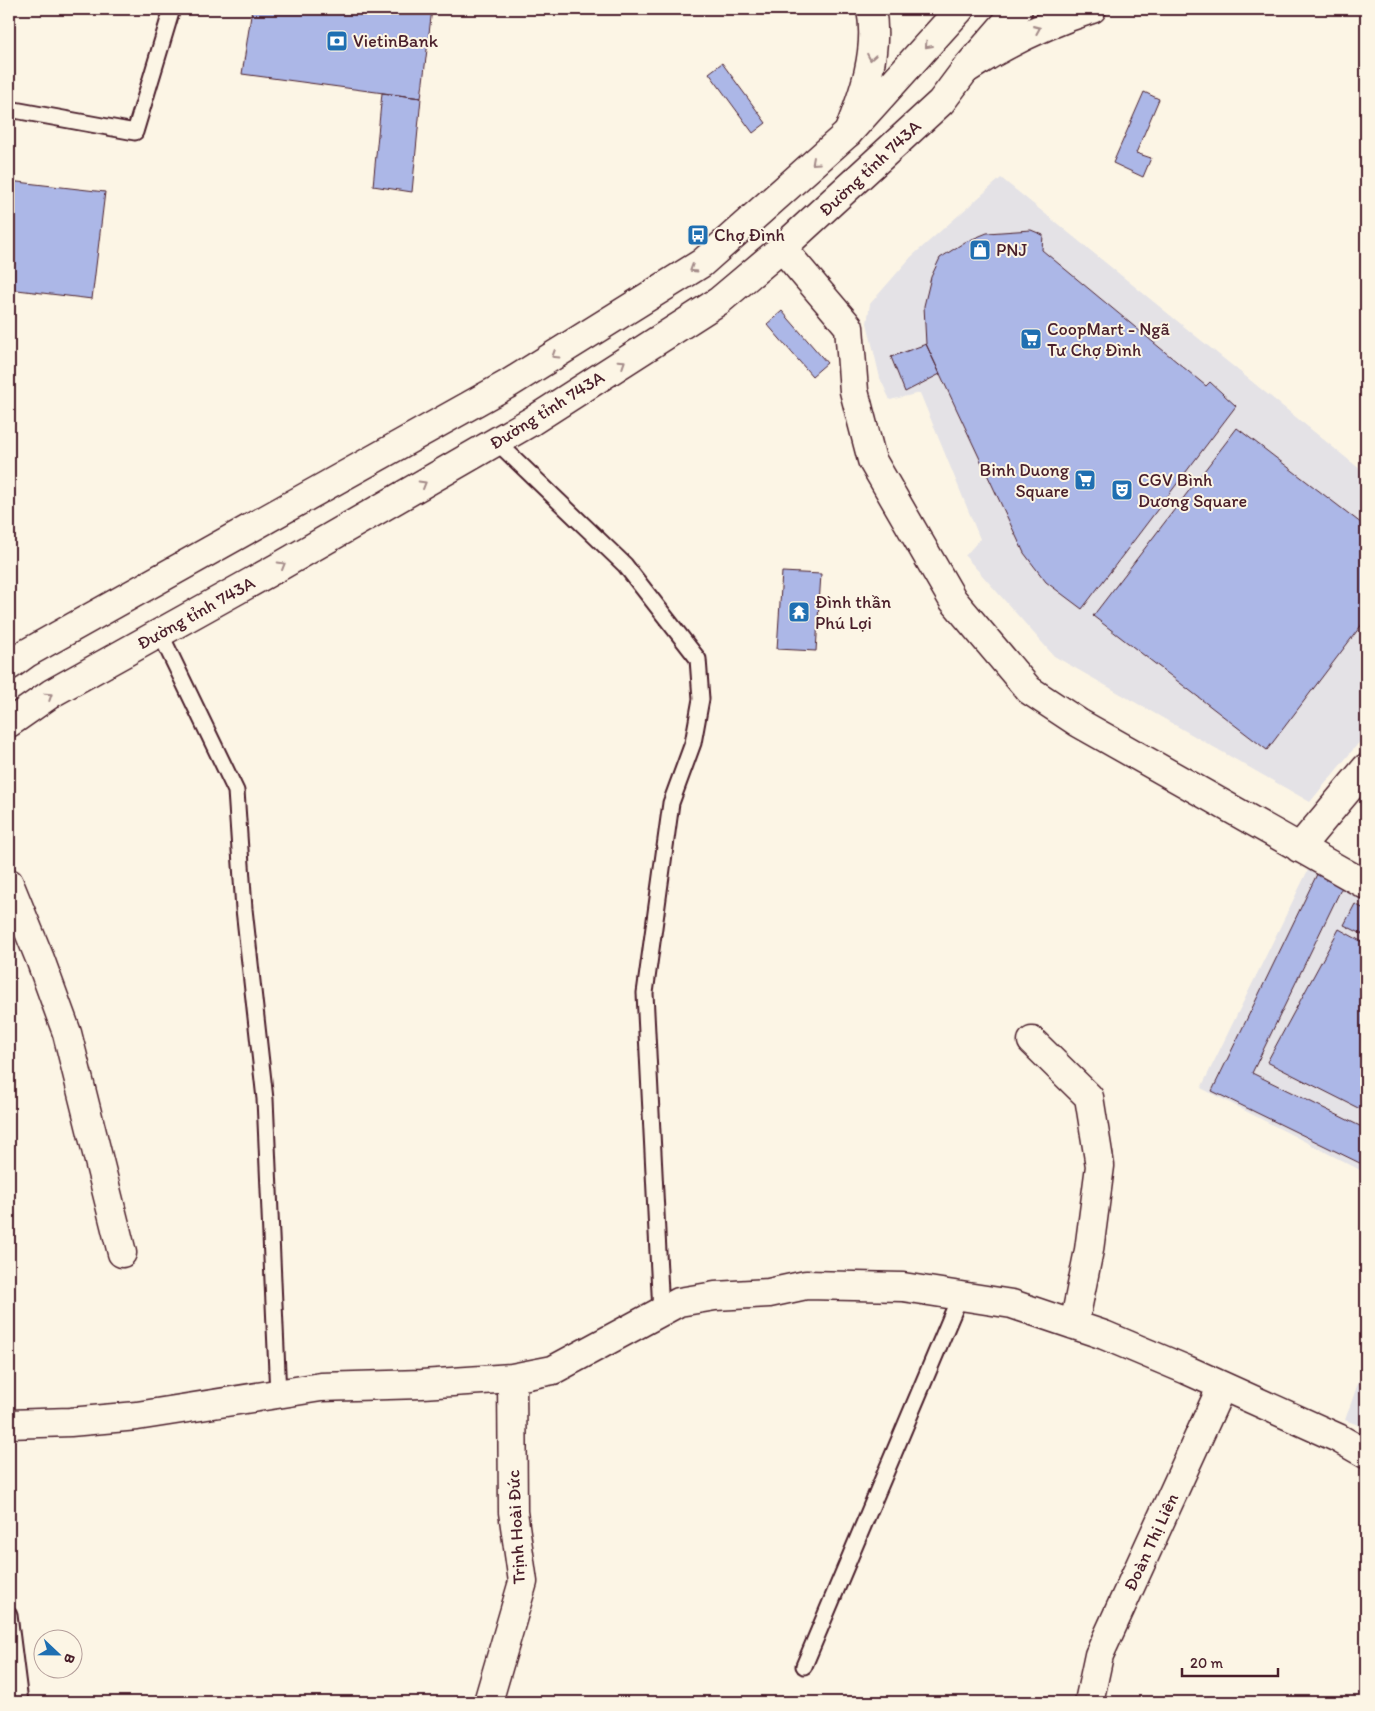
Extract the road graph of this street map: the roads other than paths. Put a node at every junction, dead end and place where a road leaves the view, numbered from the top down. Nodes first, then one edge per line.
1 (172, 9) edge
2 (872, 9) edge
3 (960, 9) edge
4 (1018, 9) edge
5 (1092, 9) edge
6 (965, 70) junction
7 (9, 109) edge
8 (848, 133) junction
9 (782, 248) junction
10 (508, 384) junction
11 (532, 421) junction
12 (497, 442) junction
13 (160, 633) junction
14 (9, 666) edge
15 (9, 723) edge
16 (1366, 768) edge
17 (1299, 848) junction
18 (9, 883) edge
19 (1366, 885) edge
20 (1032, 1041) dead end
21 (122, 1253) dead end
22 (960, 1296) junction
23 (661, 1312) junction
24 (1074, 1325) junction
25 (512, 1378) junction
26 (1222, 1386) junction
27 (278, 1395) junction
28 (9, 1424) edge
29 (1366, 1454) edge
30 (9, 1615) edge
31 (804, 1666) dead end
32 (20, 1702) edge
33 (488, 1702) edge
34 (1089, 1702) edge

1 - 7 lane
2 -> 8 main road
3 -> 8 main road
4 - 6 main road, Đường tỉnh 743A
6 -> 5 main road
6 - 9 main road, Đường tỉnh 743A
8 -> 10 main road
11 -> 9 main road, Đường tỉnh 743A
9 - 17 main road
10 - 11 main road
10 - 14 main road
11 - 12 main road, Đường tỉnh 743A
13 -> 12 main road, Đường tỉnh 743A
12 - 23 lane
15 -> 13 main road, Đường tỉnh 743A
13 - 27 lane
16 - 17 main road
17 - 19 main road
18 - 21 main road
20 - 24 main road
22 - 23 main road
22 - 24 main road
22 - 31 lane
23 - 25 main road
24 - 26 main road
25 - 27 main road
25 - 33 main road, Trịnh Hoài Đức
26 - 29 main road
26 - 34 main road, Đoàn Thị Liên
27 - 28 main road
30 - 32 lane

